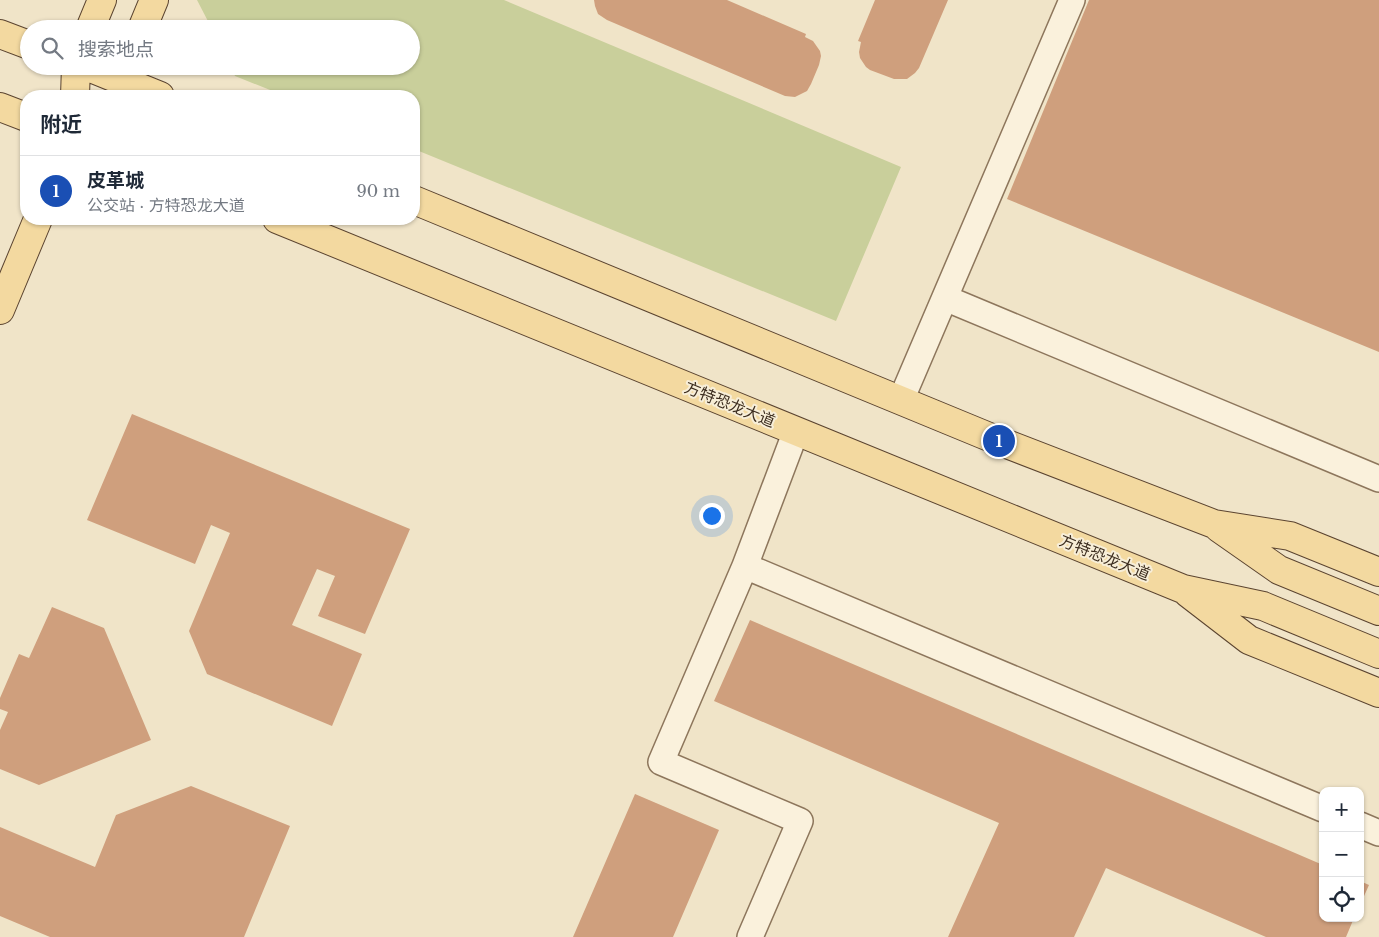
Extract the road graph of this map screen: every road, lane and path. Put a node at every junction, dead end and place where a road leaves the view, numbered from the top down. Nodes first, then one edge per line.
1 (102, 0) edge
2 (154, 0) edge
3 (1072, 0) edge
4 (94, 20) edge
5 (146, 20) edge
6 (0, 34) edge
7 (20, 42) edge
8 (76, 75) edge
9 (105, 75) edge
10 (118, 81) edge
11 (75, 90) edge
12 (143, 90) edge
13 (0, 106) edge
14 (20, 114) edge
15 (420, 202) edge
16 (35, 225) edge
17 (293, 225) edge
18 (945, 298) junction
19 (0, 310) edge
20 (901, 400) junction
21 (796, 431) junction
22 (1379, 479) edge
23 (1214, 524) junction
24 (745, 566) junction
25 (1379, 572) edge
26 (1183, 589) junction
27 (1379, 611) edge
28 (1379, 654) edge
29 (1379, 693) edge
30 (1319, 807) edge
31 (1364, 827) edge
32 (1379, 833) edge
33 (750, 937) edge

1 - 4 main road
2 - 5 main road
3 - 18 lane
6 - 7 main road
8 - 11 main road
9 - 10 main road
10 - 12 main road
13 - 14 main road
15 - 20 main road
16 - 19 main road
17 - 21 main road, 方特恐龙大道
18 - 20 lane
18 - 22 lane
20 - 23 main road
21 - 24 lane
21 - 26 main road, 方特恐龙大道
23 - 25 main road
23 - 27 main road
24 - 30 lane
24 - 33 lane
26 - 28 main road, 方特恐龙大道
26 - 29 main road, 方特恐龙大道
31 - 32 lane

